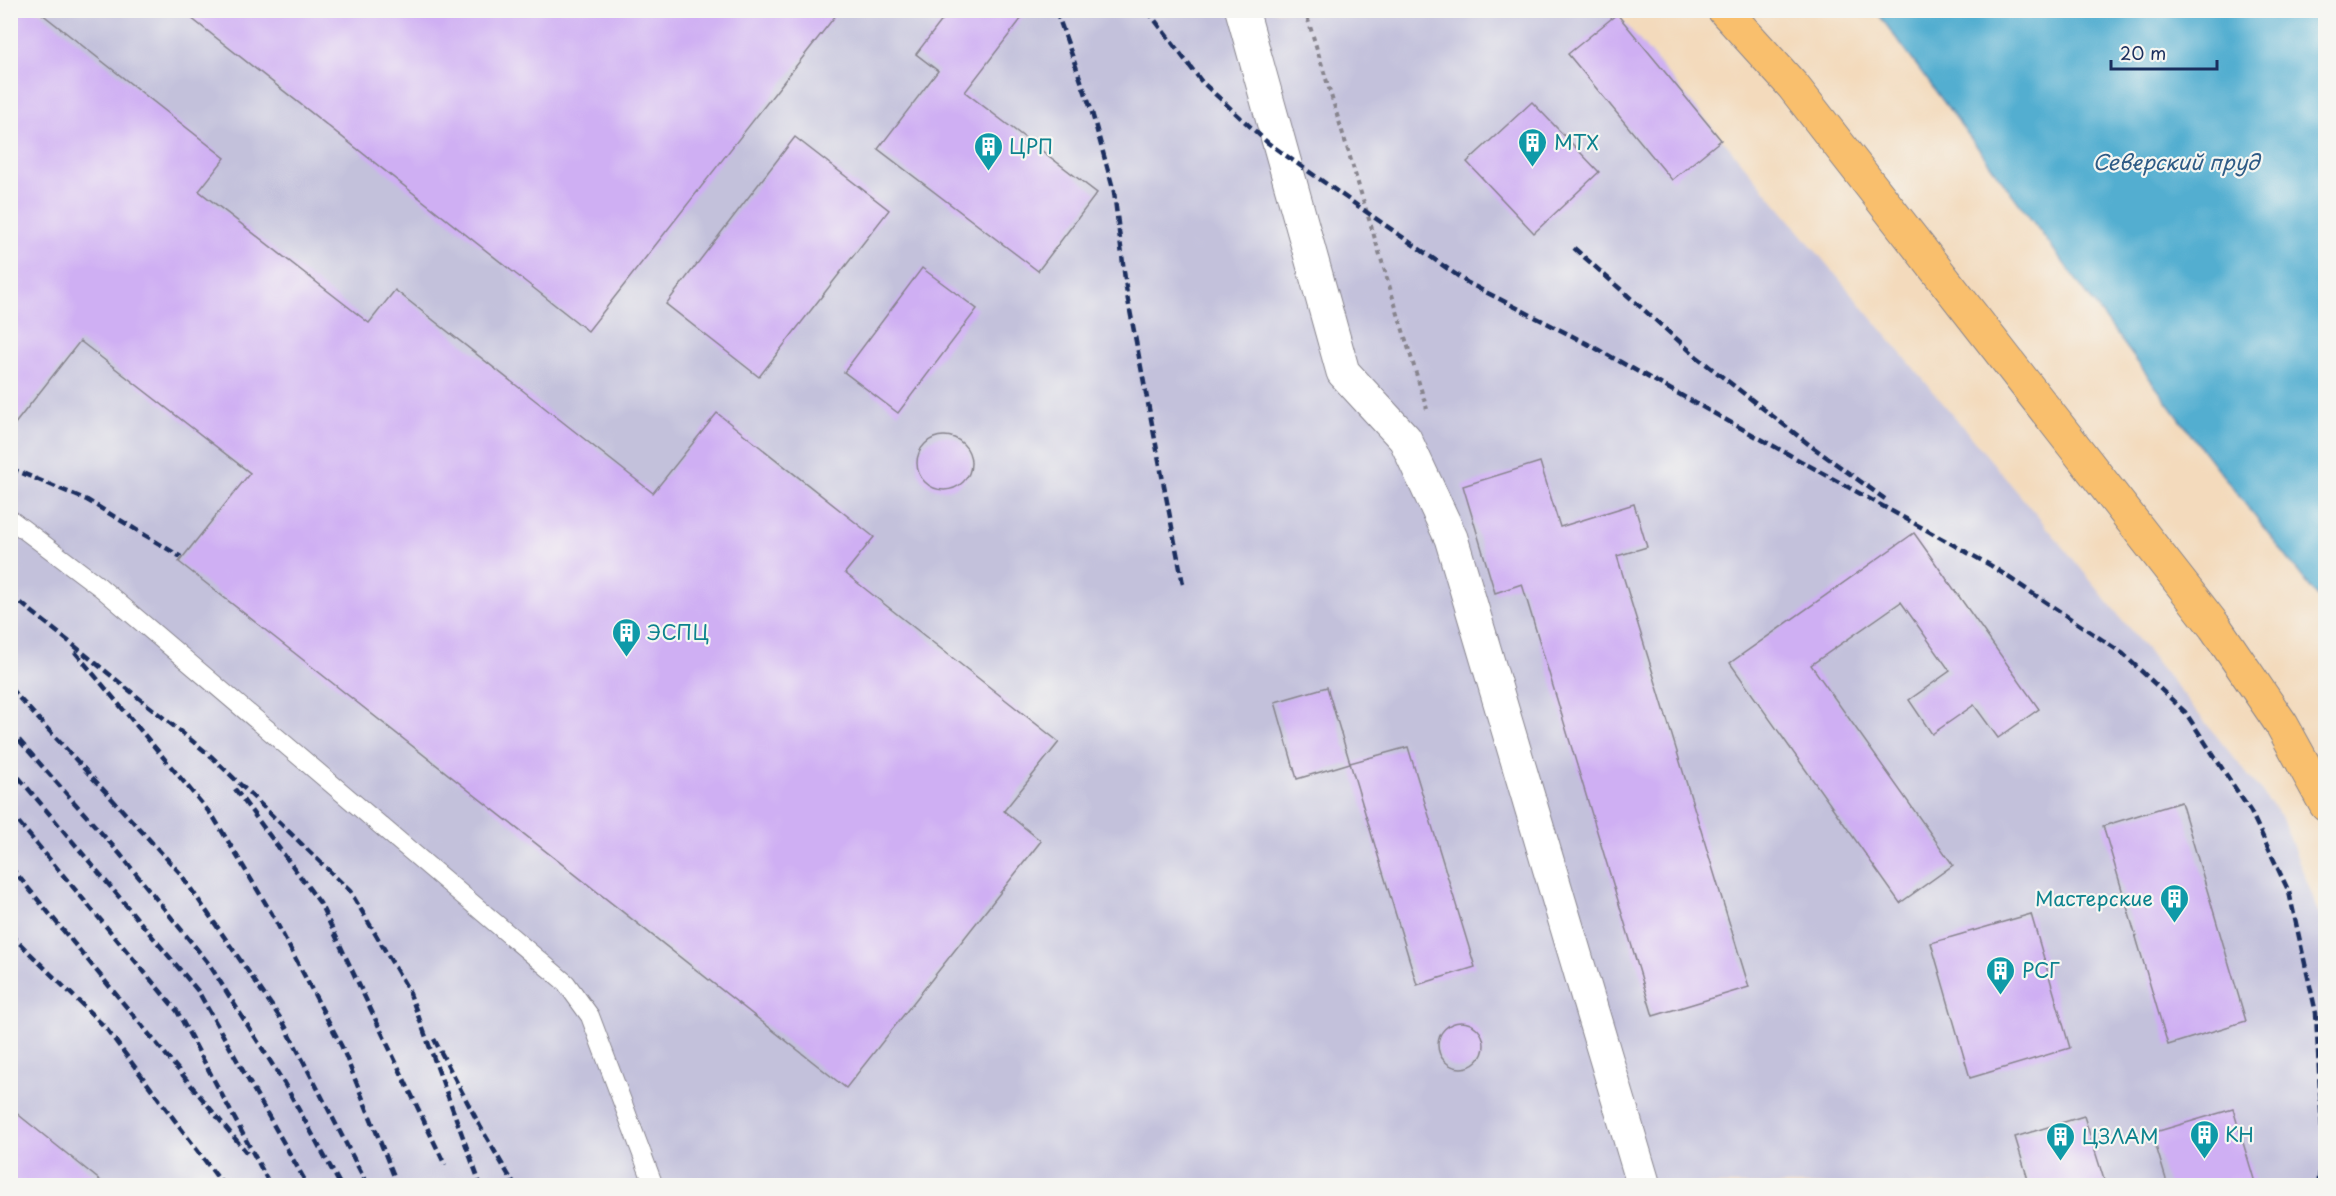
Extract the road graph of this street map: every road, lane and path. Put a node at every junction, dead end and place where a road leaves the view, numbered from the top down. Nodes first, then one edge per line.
1 (1242, 10) edge
2 (1724, 10) edge
3 (10, 519) edge
4 (2325, 805) edge
5 (654, 1185) edge
6 (1644, 1185) edge

1 - 6 street
2 - 4 main road
3 - 5 lane

